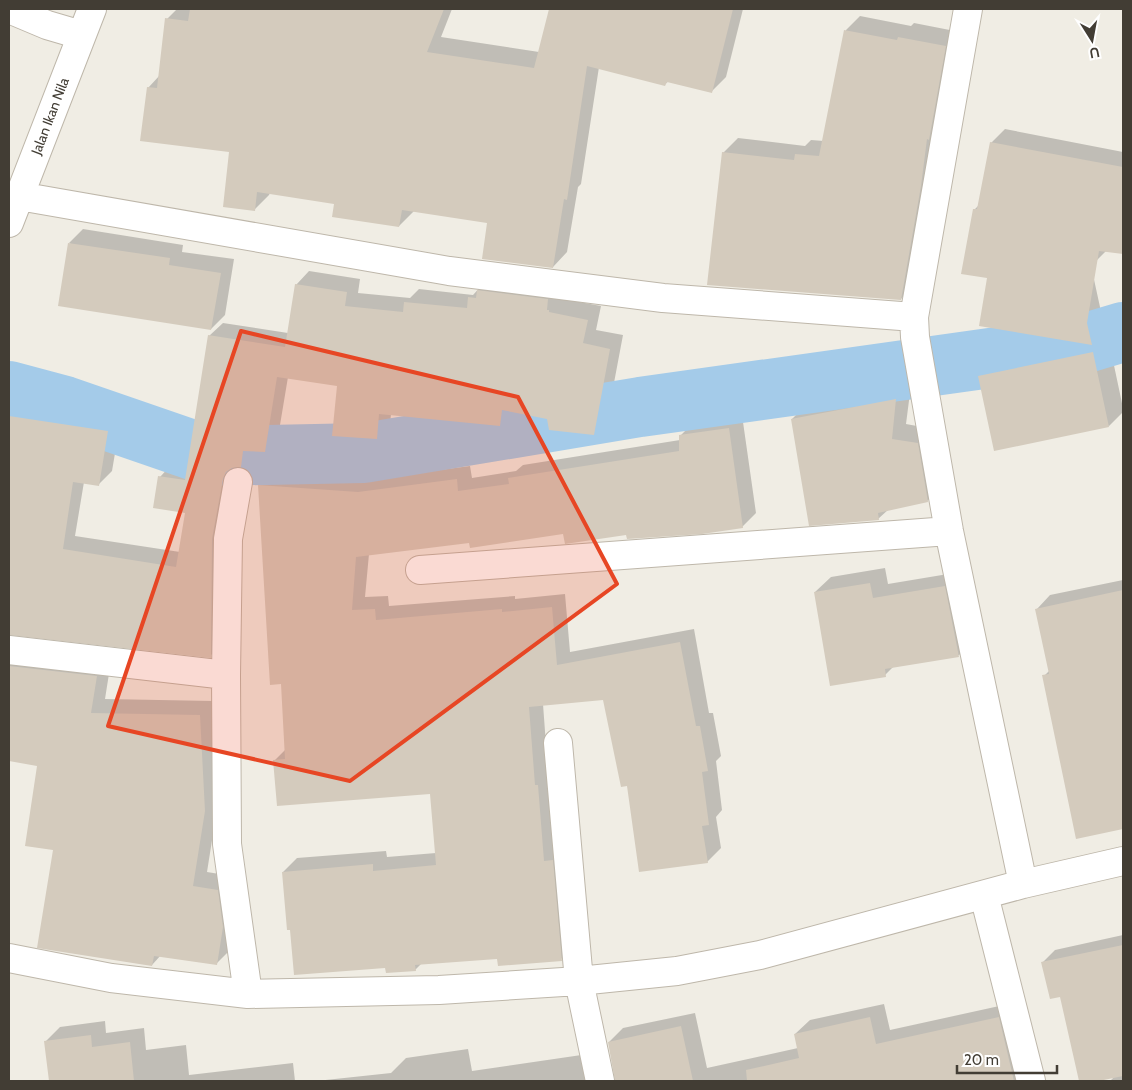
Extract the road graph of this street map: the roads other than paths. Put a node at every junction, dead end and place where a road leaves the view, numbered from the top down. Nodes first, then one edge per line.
1 (9, 9) edge
2 (92, 9) edge
3 (968, 9) edge
4 (81, 36) junction
5 (19, 196) junction
6 (9, 223) edge
7 (914, 327) junction
8 (238, 482) dead end
9 (949, 531) junction
10 (420, 570) dead end
11 (9, 650) edge
12 (226, 675) junction
13 (558, 743) dead end
14 (1123, 861) edge
15 (1024, 884) junction
16 (984, 895) junction
17 (9, 958) edge
18 (579, 982) junction
19 (248, 994) junction
20 (600, 1081) edge
21 (1031, 1081) edge

1 - 4 street
2 - 4 street, Jalan Ikan Nila
3 - 7 street
4 - 5 street, Jalan Ikan Nila
5 - 6 street, Jalan Ikan Nila
5 - 7 street
7 - 9 street
8 - 12 street
9 - 10 street
9 - 15 street
11 - 12 street
12 - 19 street
13 - 18 street
14 - 15 street
15 - 16 street
16 - 18 street
16 - 21 street
17 - 19 street
18 - 19 street
18 - 20 street

